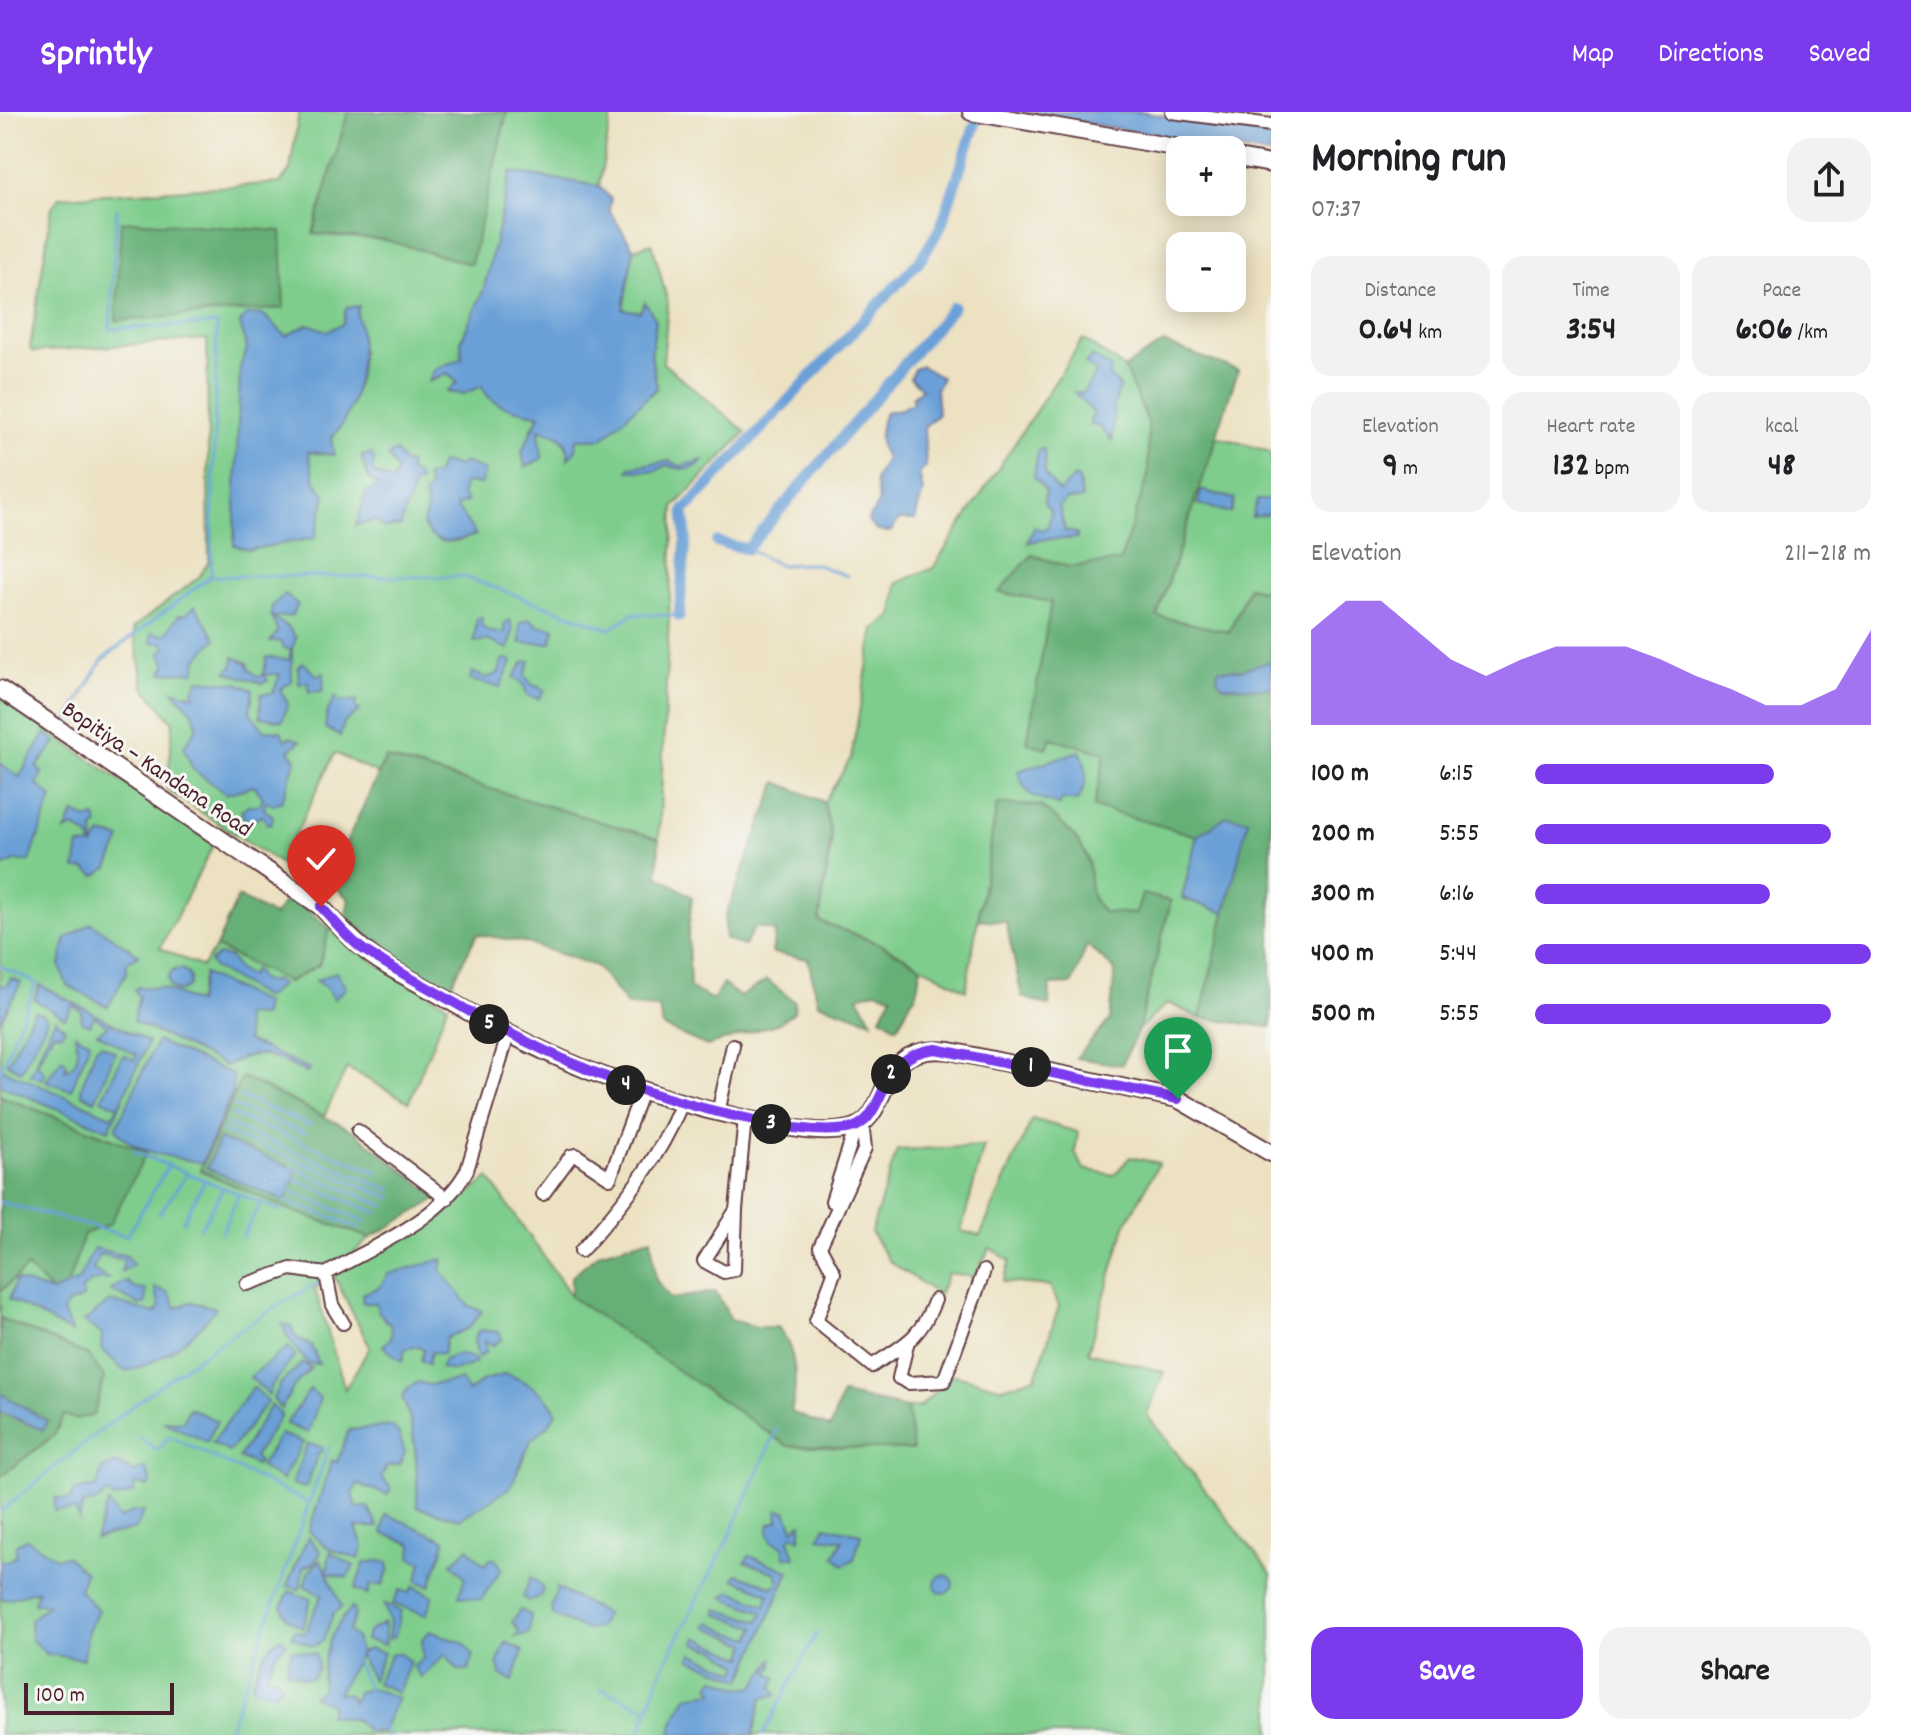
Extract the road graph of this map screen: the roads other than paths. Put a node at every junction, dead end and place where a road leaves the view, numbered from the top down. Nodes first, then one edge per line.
1 (971, 112) edge
2 (1178, 112) edge
3 (1271, 125) edge
4 (1166, 146) edge
5 (1246, 160) edge
6 (1271, 164) edge
7 (0, 689) edge
8 (508, 1035) junction
9 (733, 1045) dead end
10 (642, 1091) junction
11 (681, 1105) junction
12 (718, 1113) junction
13 (745, 1118) junction
14 (859, 1125) junction
15 (358, 1131) dead end
16 (1271, 1153) edge
17 (543, 1194) dead end
18 (447, 1199) junction
19 (832, 1201) dead end
20 (736, 1210) junction
21 (581, 1251) dead end
22 (984, 1271) dead end
23 (326, 1274) junction
24 (247, 1284) dead end
25 (935, 1300) dead end
26 (343, 1323) dead end
27 (907, 1345) junction

1 - 4 main road
2 - 3 street
5 - 6 main road
7 - 8 main road, Bopitiya – Kandana Road
8 - 10 main road, Bopitiya – Kandana Road
8 - 18 street
9 - 12 street
10 - 11 main road, Bopitiya – Kandana Road
10 - 17 street
11 - 12 main road, Bopitiya – Kandana Road
11 - 21 street
12 - 13 main road, Bopitiya – Kandana Road
13 - 14 main road, Bopitiya – Kandana Road
13 - 20 street
14 - 16 main road
14 - 19 street
14 - 27 street
15 - 18 street
18 - 23 street
20 - 20 street
22 - 27 street
23 - 24 street
23 - 26 street
25 - 27 street

